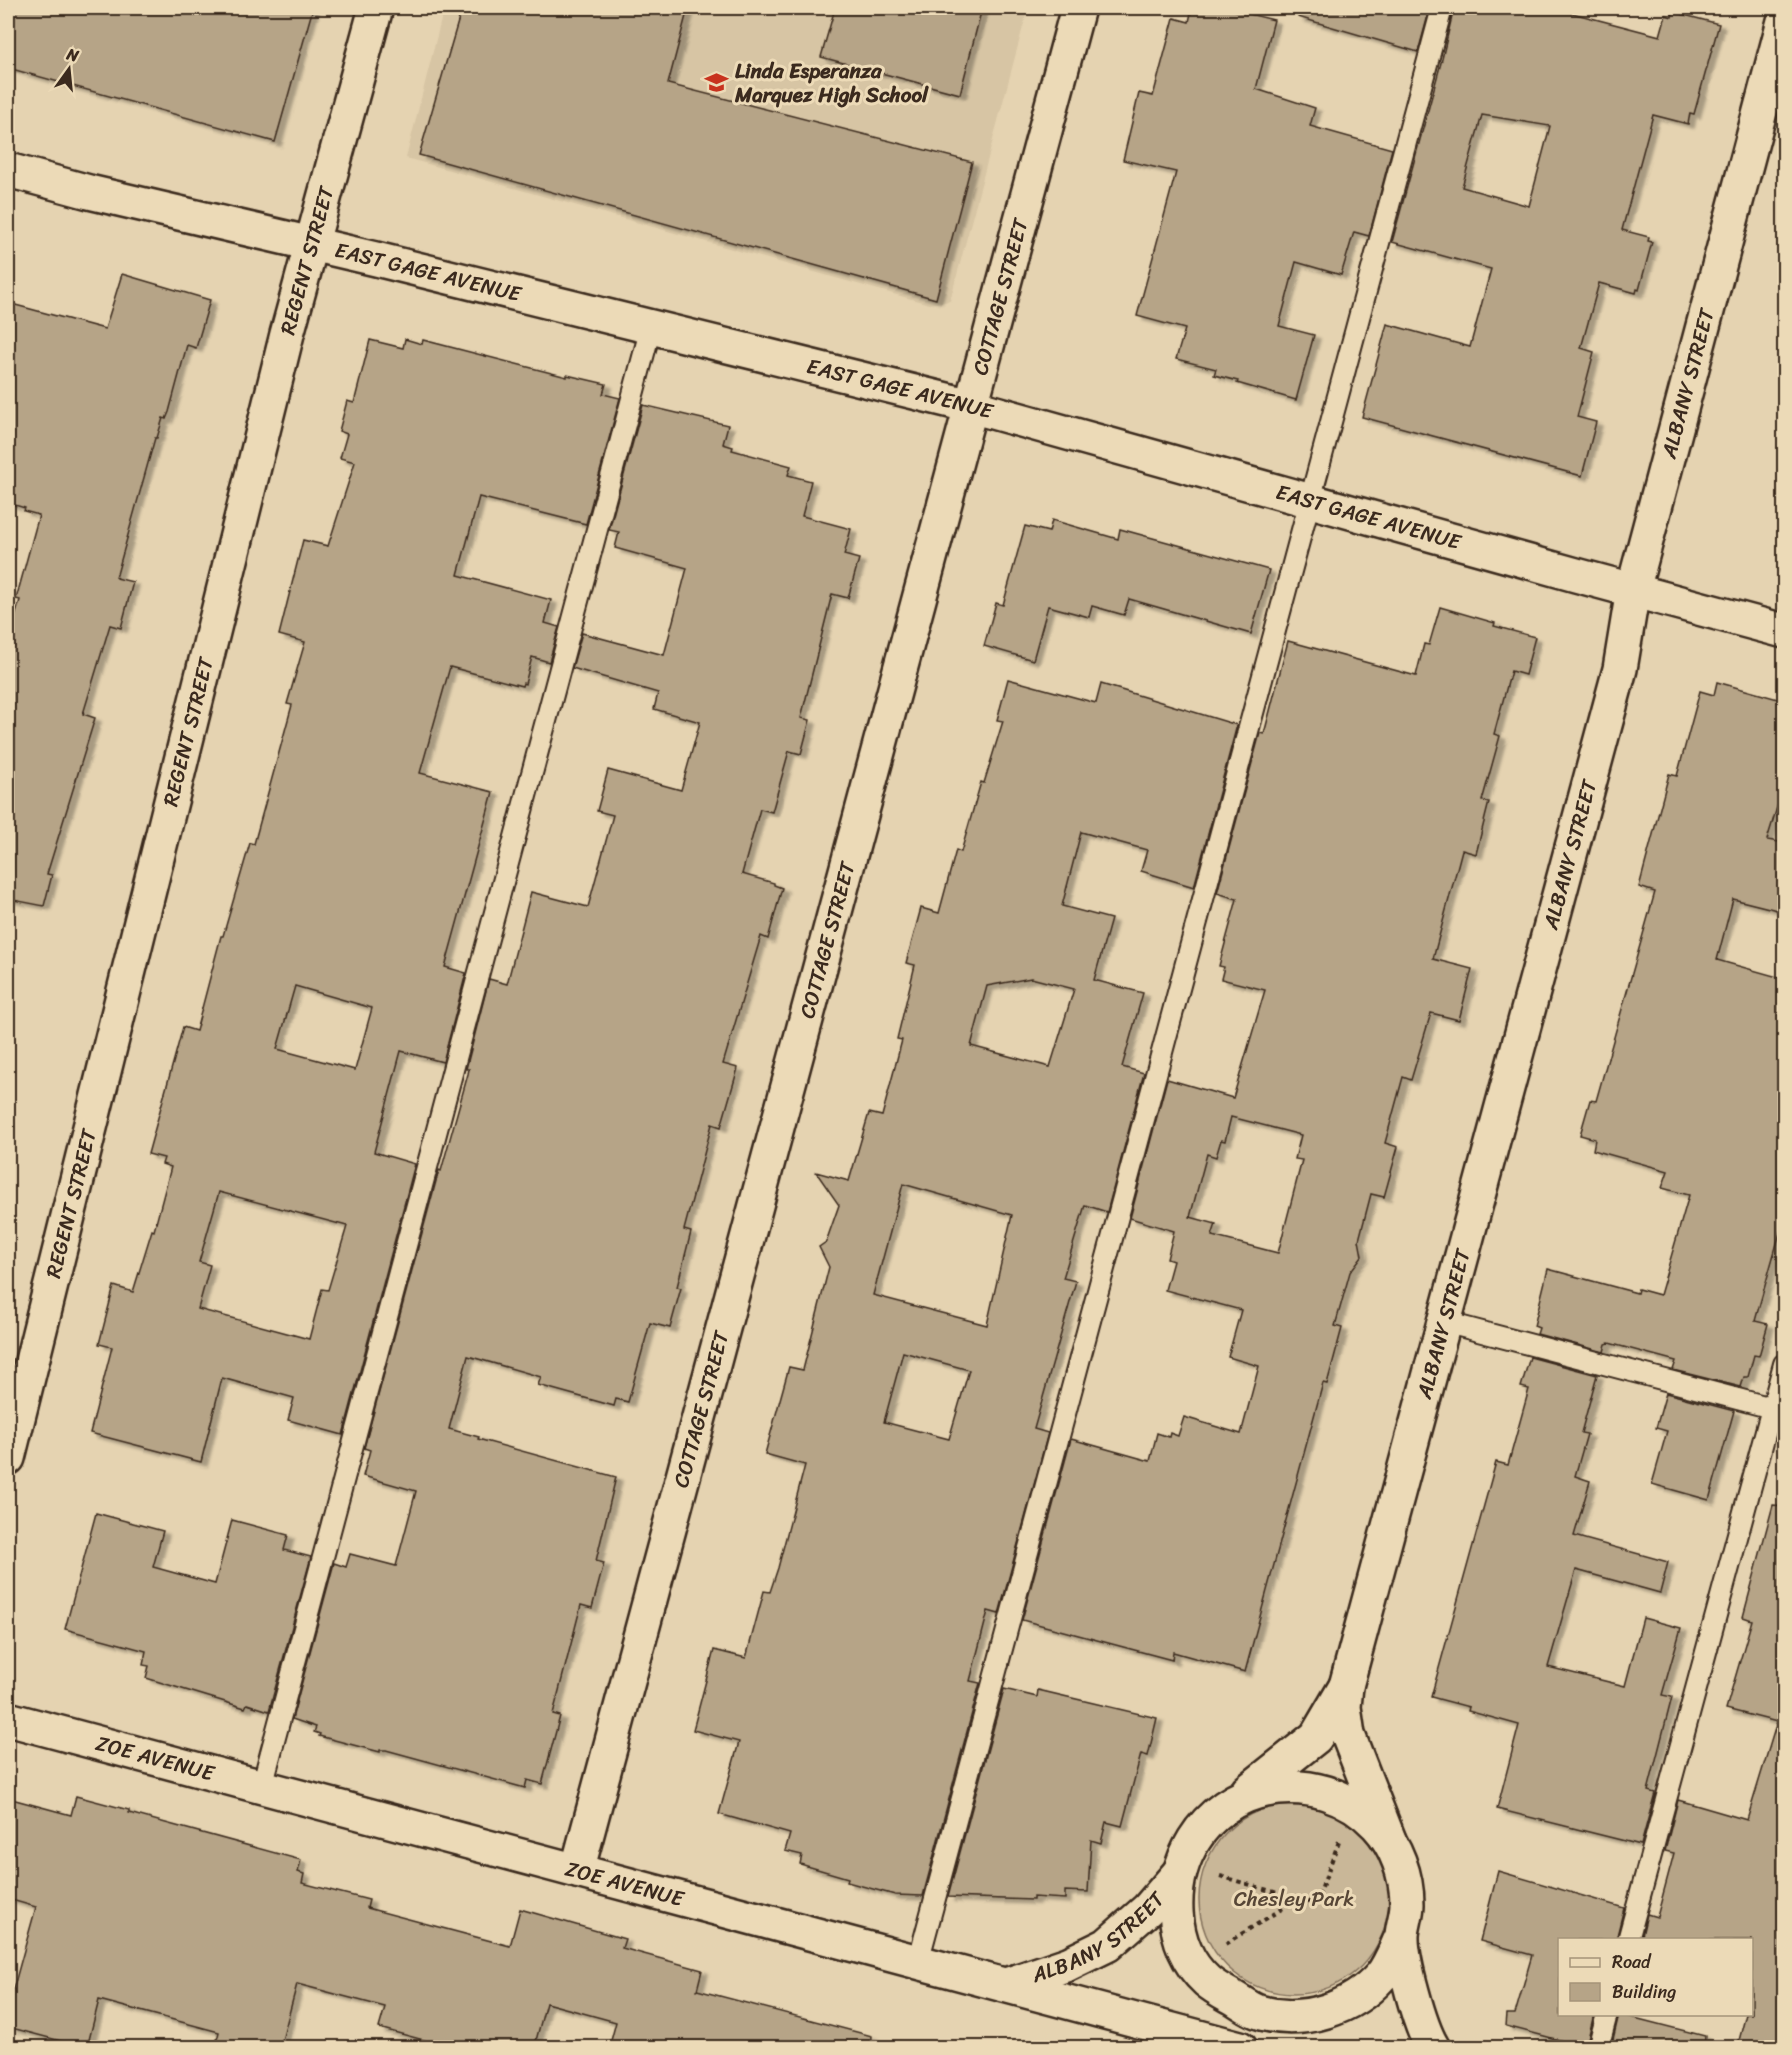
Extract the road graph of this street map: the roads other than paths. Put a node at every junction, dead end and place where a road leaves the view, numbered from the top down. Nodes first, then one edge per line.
1 (376, 8) edge
2 (1078, 8) edge
3 (1442, 8) edge
4 (1785, 21) edge
5 (8, 171) edge
6 (310, 243) junction
7 (651, 327) junction
8 (971, 406) junction
9 (1310, 501) junction
10 (1633, 590) junction
11 (1785, 631) edge
12 (1444, 1322) junction
13 (1785, 1364) edge
14 (1772, 1408) junction
15 (8, 1458) edge
16 (1346, 1686) junction
17 (8, 1719) edge
18 (262, 1786) junction
19 (1237, 1799) junction
20 (1389, 1840) junction
21 (578, 1871) junction
22 (1179, 1873) junction
23 (1402, 1936) junction
24 (1629, 1938) edge
25 (918, 1962) junction
26 (1006, 1985) junction
27 (1260, 2013) junction
28 (1606, 2016) edge
29 (1240, 2048) edge
30 (1252, 2048) edge
31 (1433, 2048) edge
32 (1598, 2048) edge

1 - 6 street, REGENT STREET
2 - 8 street, COTTAGE STREET
3 - 9 lane
4 - 10 street, ALBANY STREET
5 - 6 street, EAST GAGE AVENUE
6 - 7 street, EAST GAGE AVENUE
6 - 15 street, REGENT STREET
7 - 8 street, EAST GAGE AVENUE
7 - 18 lane
8 - 9 street, EAST GAGE AVENUE
8 - 21 street, COTTAGE STREET
9 - 10 street, EAST GAGE AVENUE
9 - 25 lane
10 - 11 street, EAST GAGE AVENUE
10 - 12 street, ALBANY STREET
12 - 14 lane
12 - 16 street, ALBANY STREET
13 - 14 lane
14 - 24 lane
16 - 19 street, ALBANY STREET
16 - 20 street, ALBANY STREET
17 - 18 street, ZOE AVENUE
18 - 21 street, ZOE AVENUE
19 - 20 street, ALBANY STREET
19 - 22 street, ALBANY STREET
20 - 23 street, ALBANY STREET
21 - 25 street, ZOE AVENUE
22 - 26 street, ALBANY STREET
22 - 27 street, ALBANY STREET
23 - 27 street, ALBANY STREET
23 - 31 street, ALBANY STREET
25 - 26 street, ZOE AVENUE
26 - 29 street, ZOE AVENUE
27 - 30 street
28 - 32 lane

